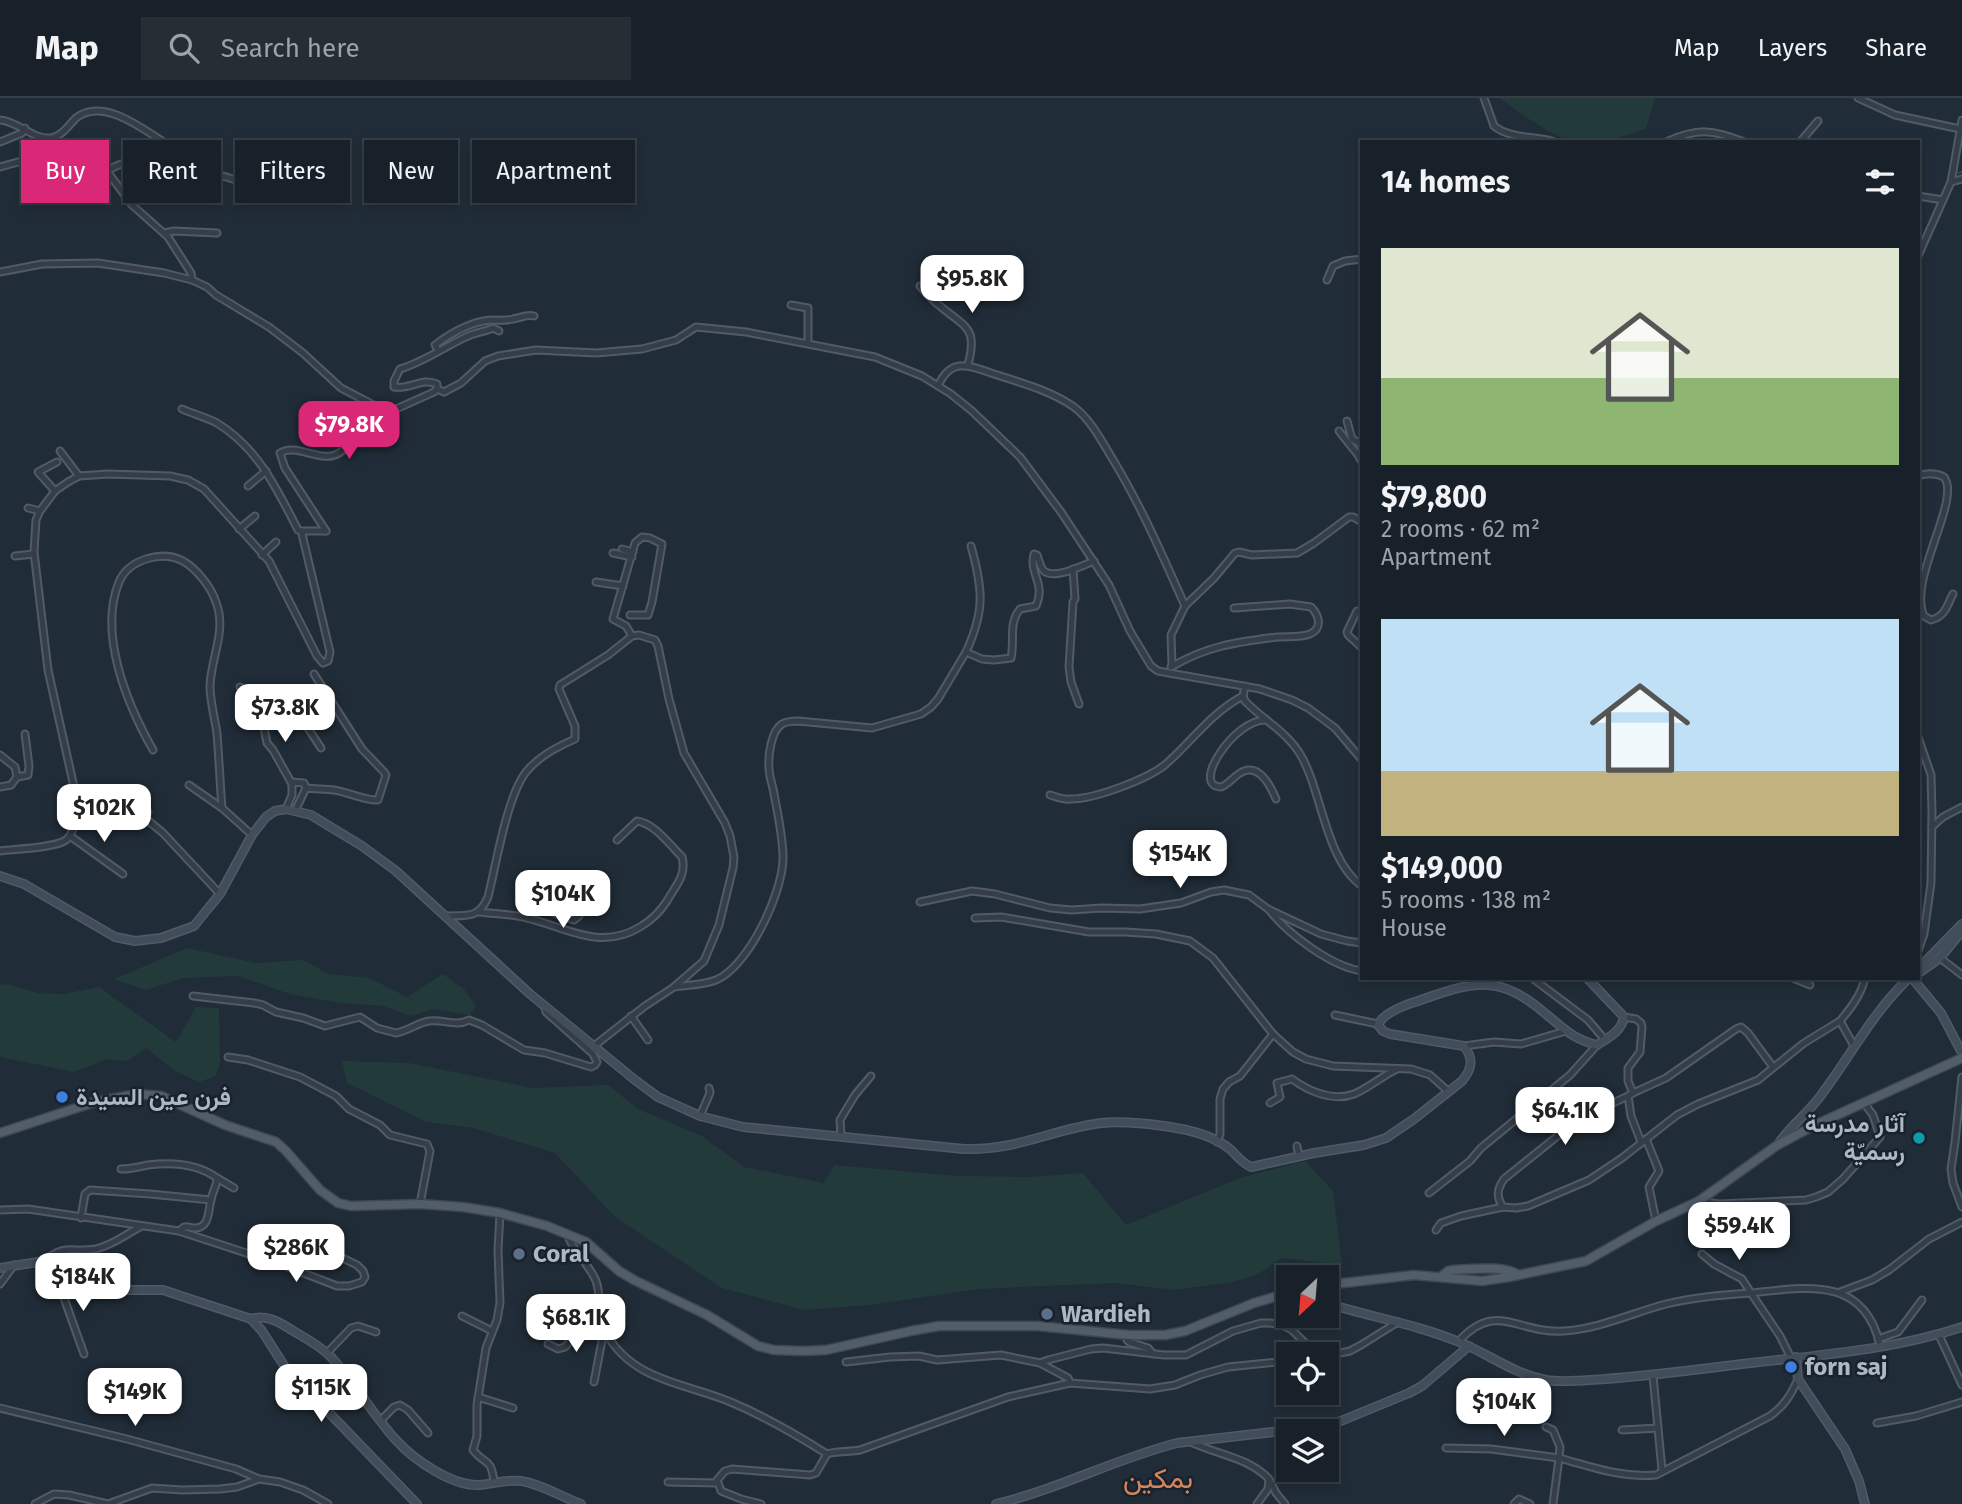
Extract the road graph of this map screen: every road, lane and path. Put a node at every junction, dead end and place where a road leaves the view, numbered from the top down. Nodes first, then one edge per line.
1 (1484, 98) edge
2 (1858, 98) edge
3 (0, 120) edge
4 (1962, 120) edge
5 (1818, 121) dead end
6 (25, 128) junction
7 (1960, 129) junction
8 (48, 138) junction
9 (160, 140) edge
10 (1545, 140) edge
11 (1672, 140) edge
12 (1739, 140) edge
13 (1802, 140) edge
14 (0, 142) edge
15 (123, 163) edge
16 (0, 167) edge
17 (1962, 179) edge
18 (1951, 182) junction
19 (123, 193) edge
20 (1920, 196) edge
21 (1943, 200) junction
22 (131, 203) edge
23 (164, 233) junction
24 (217, 233) dead end
25 (1920, 252) edge
26 (1360, 259) edge
27 (0, 272) edge
28 (192, 280) junction
29 (1327, 280) dead end
30 (920, 286) dead end
31 (791, 305) dead end
32 (534, 316) dead end
33 (499, 331) dead end
34 (808, 344) junction
35 (438, 350) junction
36 (968, 365) junction
37 (938, 386) junction
38 (437, 388) junction
39 (182, 409) dead end
40 (386, 411) junction
41 (1347, 421) dead end
42 (1339, 431) dead end
43 (1360, 443) edge
44 (1360, 447) edge
45 (60, 451) dead end
46 (1356, 452) junction
47 (1360, 459) edge
48 (58, 462) dead end
49 (266, 471) junction
50 (1920, 476) edge
51 (79, 477) junction
52 (1955, 485) dead end
53 (248, 486) dead end
54 (55, 491) junction
55 (28, 508) dead end
56 (40, 511) junction
57 (255, 516) dead end
58 (1360, 521) edge
59 (239, 529) junction
60 (302, 531) junction
61 (276, 542) dead end
62 (971, 546) dead end
63 (622, 549) dead end
64 (613, 553) dead end
65 (34, 554) junction
66 (262, 555) junction
67 (632, 555) junction
68 (15, 556) dead end
69 (1094, 561) junction
70 (1073, 569) junction
71 (1931, 573) dead end
72 (596, 582) dead end
73 (623, 586) junction
74 (1953, 594) dead end
75 (1185, 606) junction
76 (1234, 608) dead end
77 (1360, 611) edge
78 (631, 615) dead end
79 (632, 636) junction
80 (1360, 646) edge
81 (965, 653) junction
82 (1172, 665) junction
83 (1168, 672) junction
84 (314, 674) dead end
85 (240, 687) dead end
86 (1245, 687) junction
87 (1243, 696) junction
88 (1079, 704) dead end
89 (259, 712) junction
90 (1266, 720) junction
91 (25, 734) dead end
92 (1920, 743) edge
93 (321, 748) dead end
94 (153, 750) dead end
95 (0, 755) edge
96 (1360, 758) edge
97 (17, 777) junction
98 (291, 782) junction
99 (190, 785) dead end
100 (0, 787) edge
101 (306, 788) junction
102 (1050, 795) dead end
103 (1276, 799) dead end
104 (131, 806) dead end
105 (1962, 807) edge
106 (222, 808) junction
107 (286, 809) junction
108 (295, 811) junction
109 (1932, 827) junction
110 (252, 835) junction
111 (70, 836) junction
112 (617, 840) dead end
113 (0, 851) edge
114 (123, 874) dead end
115 (0, 876) edge
116 (1360, 885) edge
117 (598, 889) dead end
118 (220, 894) junction
119 (919, 902) dead end
120 (1268, 909) junction
121 (479, 912) junction
122 (555, 913) junction
123 (446, 916) junction
124 (579, 916) dead end
125 (527, 918) junction
126 (975, 918) dead end
127 (1962, 924) edge
128 (1962, 931) edge
129 (1360, 943) edge
130 (1920, 945) edge
131 (1940, 958) junction
132 (1920, 969) edge
133 (1920, 970) edge
134 (1360, 971) edge
135 (1962, 975) edge
136 (1535, 980) edge
137 (1589, 980) edge
138 (1798, 980) edge
139 (1864, 980) edge
140 (1908, 980) edge
141 (1912, 980) edge
142 (1810, 985) dead end
143 (674, 987) junction
144 (193, 996) dead end
145 (544, 1004) junction
146 (1335, 1015) dead end
147 (631, 1016) junction
148 (1624, 1017) junction
149 (1840, 1021) junction
150 (1378, 1024) junction
151 (1566, 1031) junction
152 (1273, 1034) junction
153 (648, 1040) dead end
154 (1601, 1043) junction
155 (594, 1046) junction
156 (1464, 1046) junction
157 (1854, 1046) junction
158 (1962, 1056) edge
159 (228, 1057) dead end
160 (1773, 1067) junction
161 (1400, 1068) junction
162 (871, 1076) dead end
163 (1962, 1077) edge
164 (709, 1088) dead end
165 (1449, 1091) junction
166 (1630, 1095) junction
167 (1864, 1102) junction
168 (1270, 1103) dead end
169 (699, 1116) junction
170 (0, 1133) edge
171 (841, 1136) junction
172 (1644, 1140) junction
173 (1217, 1142) junction
174 (1297, 1146) dead end
175 (1776, 1146) junction
176 (1299, 1156) junction
177 (121, 1169) dead end
178 (218, 1178) junction
179 (233, 1188) dead end
180 (1429, 1193) dead end
181 (211, 1200) junction
182 (1699, 1201) junction
183 (420, 1204) junction
184 (1503, 1207) junction
185 (1962, 1207) edge
186 (0, 1210) edge
187 (500, 1213) junction
188 (81, 1218) junction
189 (1656, 1221) junction
190 (1962, 1222) edge
191 (141, 1226) junction
192 (1436, 1230) dead end
193 (179, 1231) junction
194 (567, 1233) junction
195 (279, 1245) dead end
196 (322, 1248) dead end
197 (1702, 1254) dead end
198 (44, 1261) junction
199 (280, 1264) junction
200 (6, 1265) edge
201 (1480, 1270) junction
202 (63, 1271) junction
203 (1519, 1275) junction
204 (1442, 1276) junction
205 (1479, 1281) junction
206 (0, 1284) edge
207 (1339, 1284) edge
208 (1840, 1292) junction
209 (1751, 1293) junction
210 (1276, 1297) edge
211 (1922, 1300) dead end
212 (1339, 1306) edge
213 (462, 1316) dead end
214 (251, 1319) junction
215 (601, 1322) junction
216 (1398, 1322) junction
217 (1962, 1327) edge
218 (605, 1330) junction
219 (492, 1331) junction
220 (376, 1332) dead end
221 (1129, 1335) junction
222 (1938, 1335) junction
223 (1304, 1342) edge
224 (1459, 1342) junction
225 (1879, 1342) junction
226 (548, 1344) dead end
227 (1469, 1346) junction
228 (327, 1353) junction
229 (1339, 1353) edge
230 (85, 1354) dead end
231 (1153, 1354) junction
232 (1794, 1357) junction
233 (846, 1362) dead end
234 (1276, 1362) edge
235 (1040, 1363) junction
236 (1653, 1376) junction
237 (1798, 1379) junction
238 (594, 1382) dead end
239 (1070, 1382) junction
240 (1962, 1385) edge
241 (478, 1397) junction
242 (1962, 1402) edge
243 (0, 1408) edge
244 (513, 1408) dead end
245 (381, 1420) junction
246 (1877, 1423) dead end
247 (1546, 1427) dead end
248 (1658, 1428) junction
249 (1622, 1430) dead end
250 (428, 1433) dead end
251 (1190, 1441) junction
252 (1446, 1448) dead end
253 (827, 1454) junction
254 (1559, 1458) junction
255 (1662, 1470) junction
256 (259, 1479) junction
257 (1269, 1479) junction
258 (494, 1482) junction
259 (668, 1482) dead end
260 (717, 1483) junction
261 (132, 1496) junction
262 (35, 1504) edge
263 (133, 1504) edge
264 (328, 1504) edge
265 (417, 1504) edge
266 (581, 1504) edge
267 (761, 1504) edge
268 (996, 1504) edge
269 (1257, 1504) edge
270 (1285, 1504) edge
271 (1514, 1504) edge
272 (1530, 1504) edge
273 (1553, 1504) edge
274 (1866, 1504) edge

1 - 10 street
2 - 7 street
3 - 6 street
4 - 7 street
5 - 13 street
6 - 8 street
6 - 14 street
7 - 18 street
8 - 9 street
8 - 16 street
11 - 12 street
15 - 19 street
17 - 18 street
18 - 21 street
20 - 21 street
21 - 25 street
22 - 23 street
23 - 24 street
23 - 28 street
26 - 29 street
27 - 28 street
28 - 40 street
30 - 36 street
31 - 34 street
32 - 35 street
33 - 35 street
34 - 37 street
34 - 38 street
35 - 38 street
36 - 37 street
36 - 75 street
37 - 69 street
38 - 40 street
39 - 49 street
40 - 60 street
41 - 43 street
42 - 46 street
44 - 46 street
45 - 51 street
46 - 47 street
48 - 54 street
49 - 53 street
49 - 60 street
50 - 52 street
51 - 54 street
51 - 59 street
54 - 56 street
55 - 56 street
56 - 65 street
57 - 59 street
58 - 75 street
59 - 66 street
60 - 66 street
61 - 66 street
62 - 81 street
63 - 67 street
64 - 67 street
65 - 68 street
65 - 111 street
67 - 73 street
67 - 78 street
69 - 70 street
69 - 83 street
70 - 81 street
70 - 88 street
71 - 74 street
72 - 73 street
73 - 79 street
75 - 82 street
76 - 82 street
77 - 80 street
79 - 121 street
79 - 143 street
81 - 143 street
82 - 83 street
83 - 86 street
84 - 101 street
85 - 89 street
86 - 87 street
86 - 96 street
87 - 90 street
87 - 102 street
89 - 93 street
89 - 98 street
90 - 103 street
90 - 116 street
91 - 97 street
92 - 109 street
94 - 106 street
95 - 97 street
97 - 100 street
98 - 101 street
98 - 107 street
99 - 106 street
101 - 108 street
104 - 118 street
105 - 109 street
106 - 110 street
107 - 108 street
107 - 110 street
108 - 123 street
109 - 130 street
110 - 118 street
111 - 113 street
111 - 114 street
112 - 125 street
115 - 118 street
117 - 122 street
119 - 120 street
120 - 129 street
120 - 134 street
121 - 123 street
121 - 125 street
122 - 124 street
122 - 125 street
123 - 145 street
126 - 152 street
127 - 132 street
128 - 131 street
131 - 133 street
131 - 135 street
136 - 154 street
137 - 148 street
138 - 142 street
139 - 149 street
140 - 157 street
141 - 158 street
143 - 147 street
144 - 145 street
145 - 155 street
146 - 150 street
147 - 153 street
147 - 155 street
148 - 154 street
148 - 166 street
149 - 157 street
149 - 160 street
150 - 151 street
150 - 156 street
151 - 154 street
151 - 156 street
152 - 161 street
152 - 173 street
154 - 180 street
155 - 169 street
156 - 165 street
157 - 175 street
158 - 167 main road
159 - 183 street
160 - 166 street
160 - 172 street
161 - 165 street
161 - 168 street
162 - 171 street
163 - 185 street
164 - 169 street
165 - 176 street
166 - 172 street
166 - 184 street
167 - 175 main road
167 - 182 street
169 - 171 street
170 - 183 main road
171 - 173 street
172 - 184 street
172 - 189 street
173 - 176 street
174 - 176 street
175 - 182 main road
177 - 178 street
178 - 179 street
178 - 181 street
181 - 188 street
181 - 193 street
182 - 189 main road
183 - 187 main road
184 - 192 street
186 - 188 street
187 - 194 main road
187 - 219 street
188 - 191 street
189 - 203 main road
190 - 208 street
191 - 193 street
191 - 198 street
193 - 199 street
194 - 215 street
194 - 221 main road
195 - 199 street
196 - 199 street
197 - 209 street
198 - 200 street
198 - 202 street
200 - 206 street
201 - 203 main road
201 - 204 main road
201 - 205 main road
202 - 214 street
202 - 230 street
203 - 205 main road
204 - 205 main road
204 - 207 main road
208 - 209 street
208 - 225 street
209 - 224 street
209 - 232 street
210 - 221 main road
211 - 225 street
212 - 216 street
213 - 219 street
214 - 228 street
214 - 265 street
215 - 218 street
215 - 226 street
216 - 224 street
216 - 229 street
217 - 222 street
218 - 238 street
218 - 253 street
219 - 241 street
220 - 228 street
221 - 231 street
222 - 225 street
222 - 240 street
223 - 231 street
224 - 227 street
225 - 232 street
227 - 236 street
227 - 251 street
228 - 245 street
231 - 235 street
232 - 236 street
232 - 237 street
233 - 235 street
234 - 239 street
235 - 239 street
236 - 248 street
237 - 255 street
237 - 274 street
239 - 253 street
241 - 244 street
241 - 258 street
242 - 246 street
243 - 256 street
245 - 250 street
245 - 258 street
247 - 254 street
248 - 249 street
248 - 255 street
251 - 257 street
251 - 268 street
252 - 254 street
253 - 260 street
254 - 255 street
254 - 273 street
256 - 261 street
256 - 264 street
257 - 269 street
257 - 270 street
258 - 266 street
259 - 260 street
260 - 267 street
261 - 262 street
261 - 263 street
271 - 272 street

